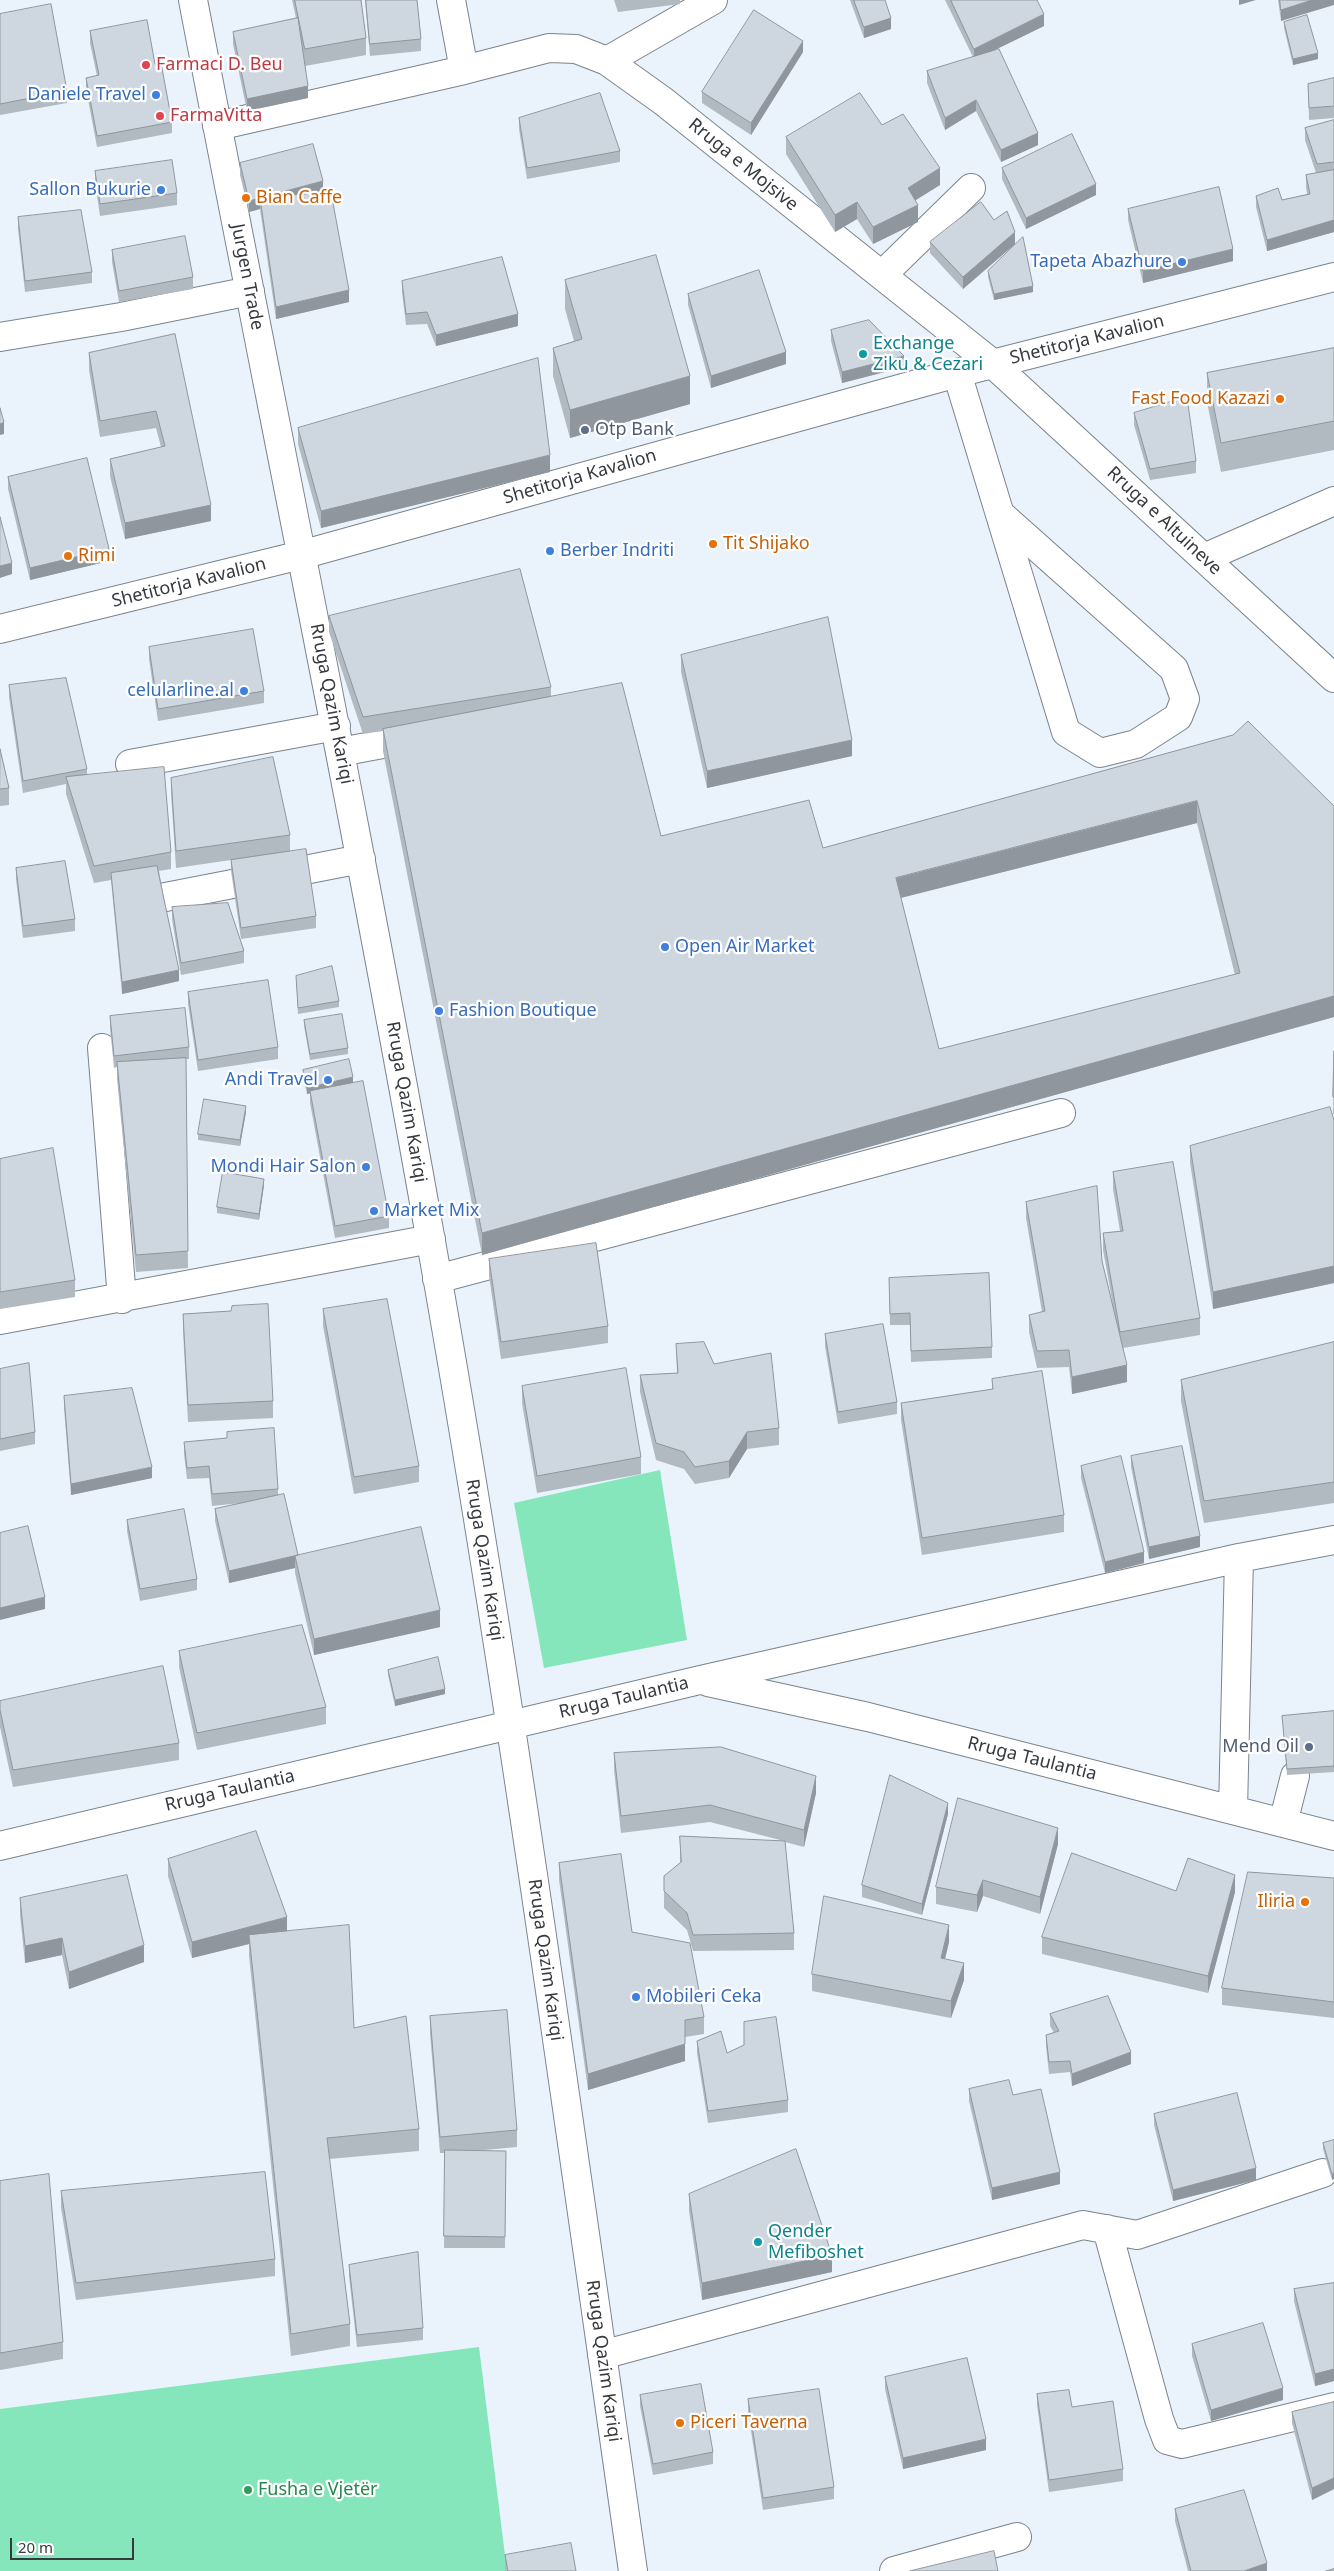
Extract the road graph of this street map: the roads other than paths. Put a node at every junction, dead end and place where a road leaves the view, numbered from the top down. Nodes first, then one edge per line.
1 (193, 0) edge
2 (451, 0) edge
3 (713, 0) edge
4 (607, 61) junction
5 (464, 70) junction
6 (217, 126) junction
7 (971, 188) dead end
8 (882, 275) junction
9 (1334, 278) edge
10 (250, 291) junction
11 (0, 338) edge
12 (993, 364) junction
13 (957, 373) junction
14 (1334, 501) edge
15 (1000, 514) junction
16 (301, 555) junction
17 (1204, 558) junction
18 (0, 629) edge
19 (1334, 678) edge
20 (336, 726) junction
21 (448, 732) edge
22 (340, 752) junction
23 (130, 764) dead end
24 (361, 859) junction
25 (145, 901) edge
26 (102, 1048) dead end
27 (1061, 1113) dead end
28 (431, 1239) junction
29 (437, 1279) junction
30 (122, 1299) junction
31 (0, 1320) edge
32 (1334, 1540) edge
33 (1239, 1558) junction
34 (700, 1680) junction
35 (511, 1723) junction
36 (1296, 1776) edge
37 (1233, 1810) junction
38 (1283, 1823) junction
39 (1334, 1836) edge
40 (0, 1846) edge
41 (1323, 2173) dead end
42 (1107, 2229) junction
43 (602, 2355) junction
44 (1334, 2406) edge
45 (1017, 2537) dead end
46 (633, 2571) edge
47 (894, 2571) edge

1 - 6 street, Jurgen Trade
2 - 5 street
3 - 4 street
4 - 5 street, Rruga e Mojsive
4 - 8 street, Rruga e Mojsive
5 - 6 street, Rruga e Mojsive
6 - 10 street, Jurgen Trade
7 - 8 street
8 - 12 street, Rruga e Mojsive
9 - 12 street, Shetitorja Kavalion
10 - 11 street
10 - 16 street, Jurgen Trade
12 - 13 street, Shetitorja Kavalion
12 - 17 street, Rruga e Altuineve
13 - 15 street
13 - 16 street, Shetitorja Kavalion
14 - 17 street
15 - 15 street
16 - 18 street, Shetitorja Kavalion
16 - 20 street, Rruga Qazim Kariqi
17 - 19 street, Rruga e Altuineve
20 - 22 street, Rruga Qazim Kariqi
20 - 23 street
21 - 22 street
22 - 24 street, Rruga Qazim Kariqi
24 - 25 street
24 - 28 street, Rruga Qazim Kariqi
26 - 30 street
27 - 29 street
28 - 29 street, Rruga Qazim Kariqi
28 - 30 street
29 - 35 street, Rruga Qazim Kariqi
30 - 31 street
32 - 33 street
33 - 34 street
33 - 37 street
34 - 35 street, Rruga Taulantia
34 - 37 street, Rruga Taulantia
35 - 40 street, Rruga Taulantia
35 - 43 street, Rruga Qazim Kariqi
36 - 38 street
37 - 38 street, Rruga Taulantia
38 - 39 street, Rruga Taulantia
41 - 42 street
42 - 43 street
42 - 44 street
43 - 46 street, Rruga Qazim Kariqi
45 - 47 street

